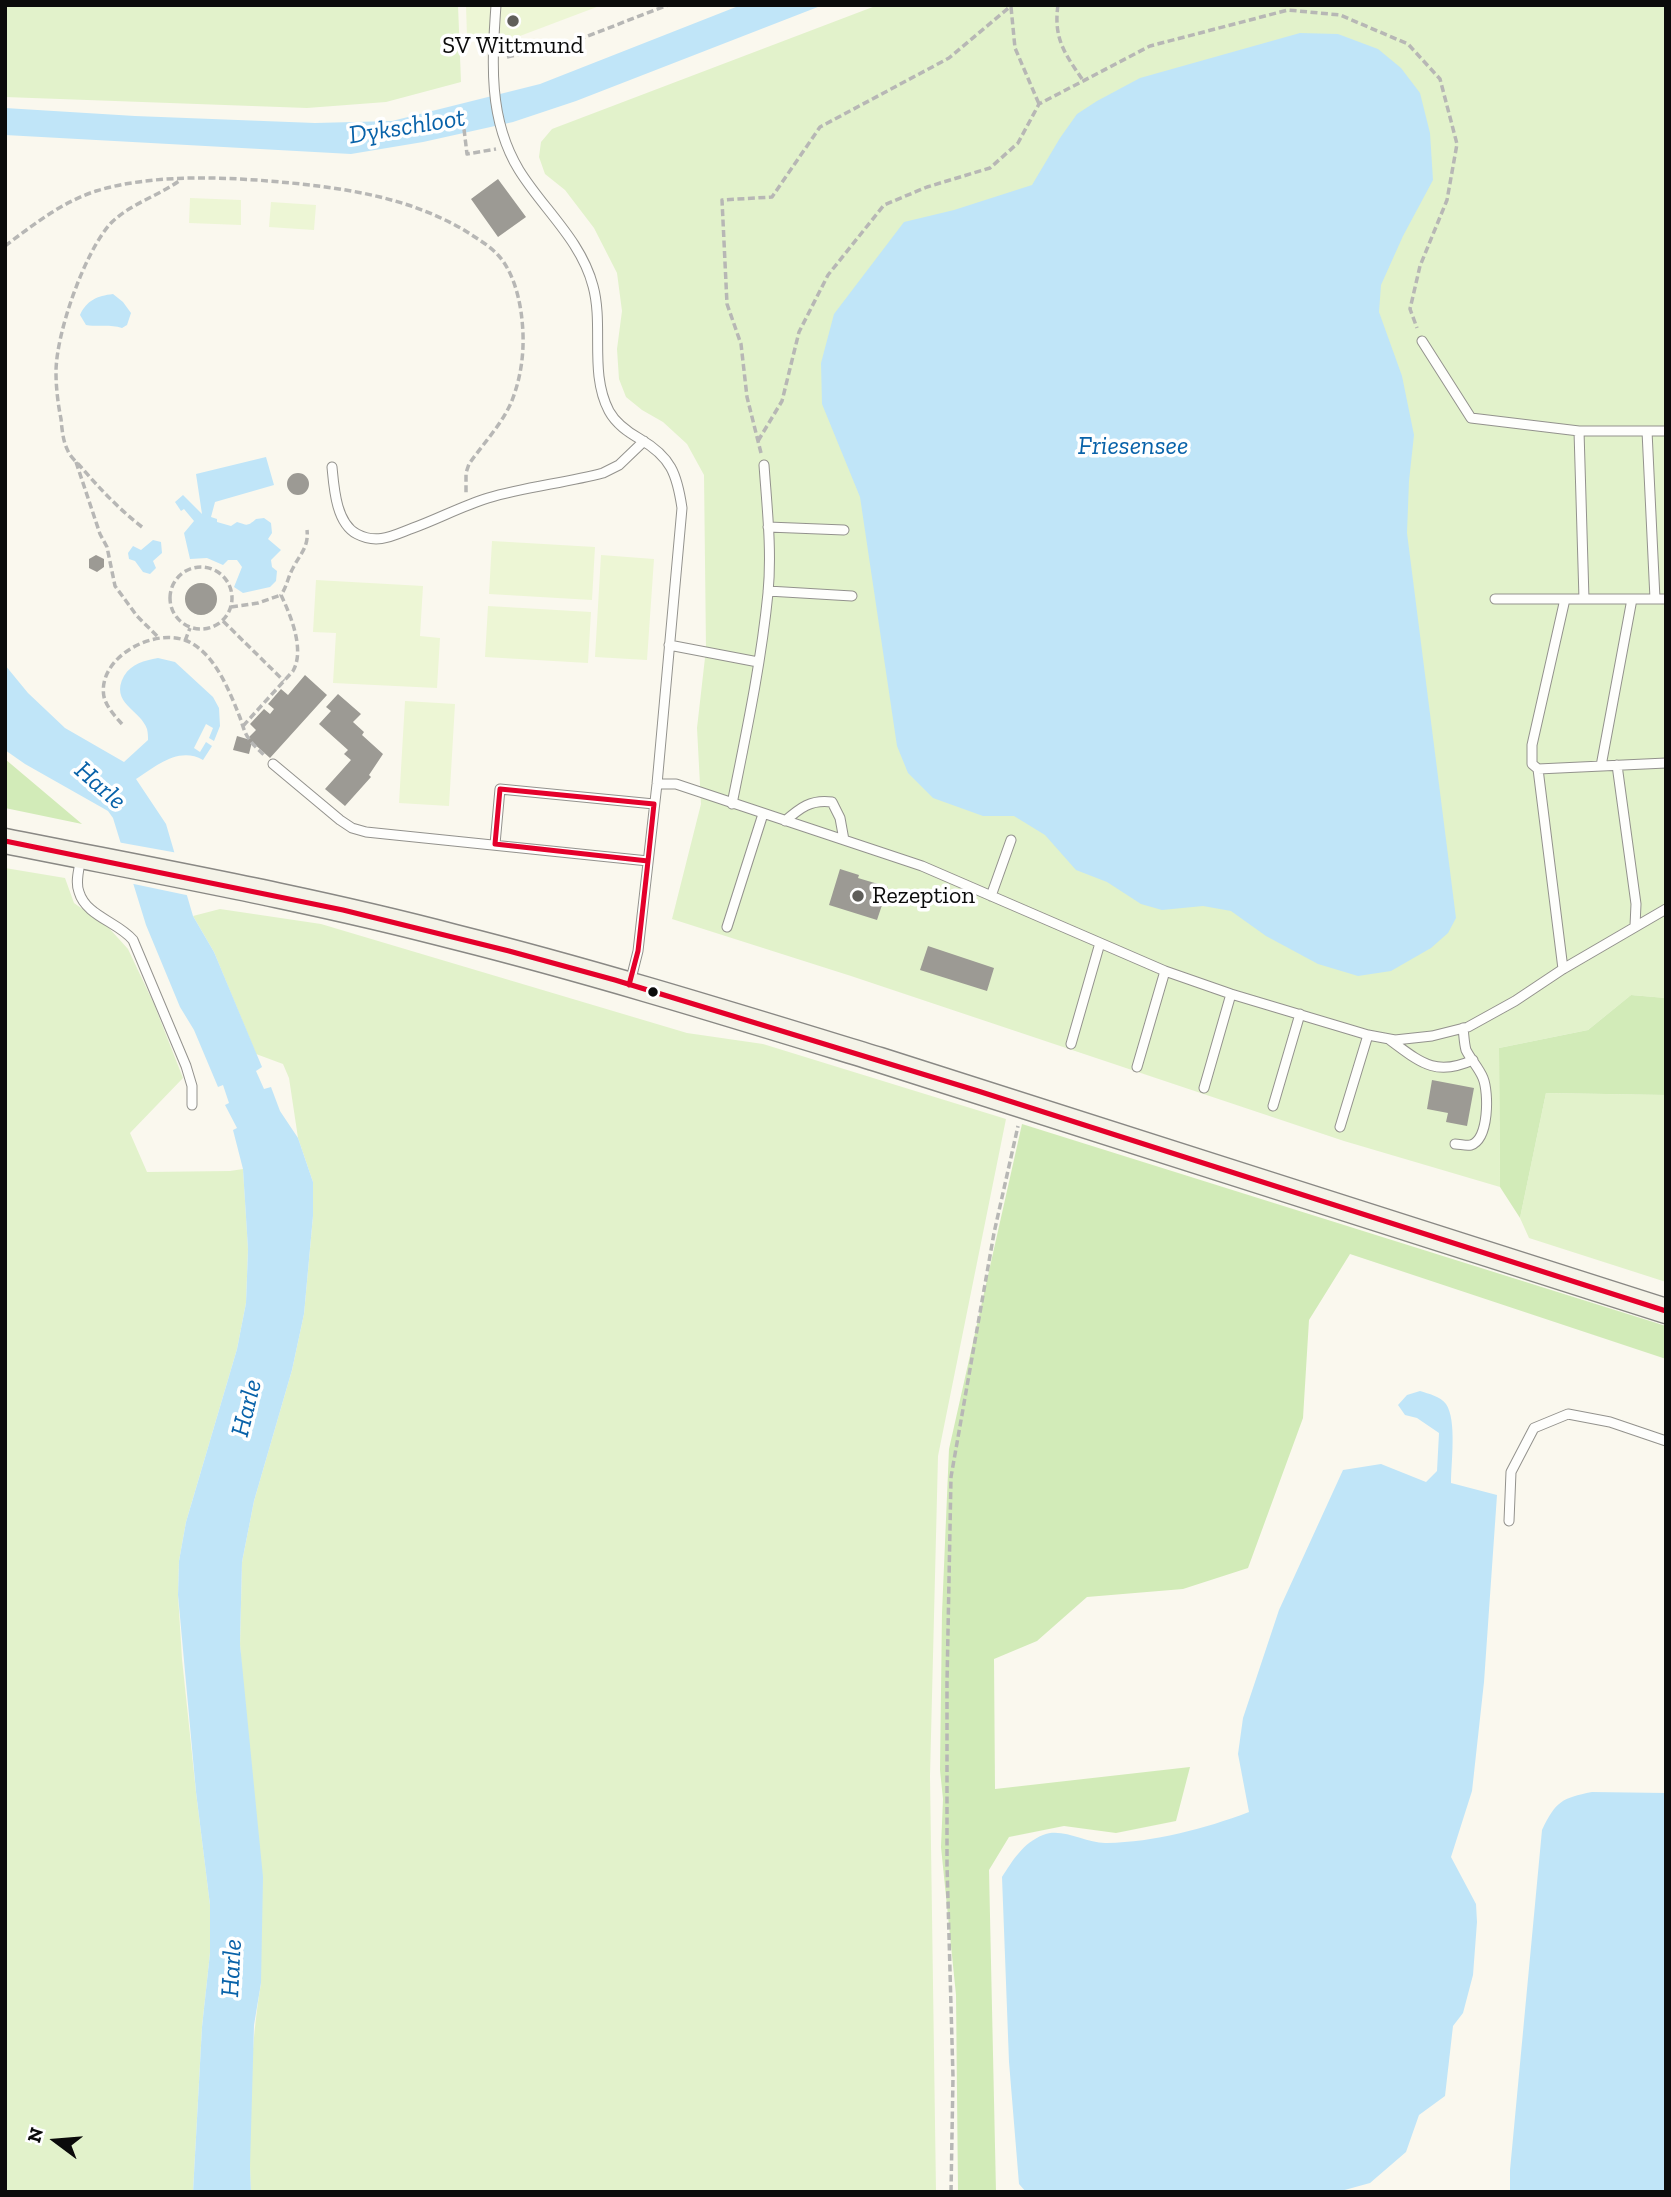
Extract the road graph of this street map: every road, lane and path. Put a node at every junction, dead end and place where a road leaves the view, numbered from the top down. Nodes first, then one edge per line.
1 (496, 5) edge
2 (668, 5) edge
3 (1058, 5) edge
4 (1012, 6) edge
5 (492, 61) junction
6 (1084, 82) junction
7 (1038, 104) junction
8 (464, 129) dead end
9 (509, 147) junction
10 (181, 180) junction
11 (5, 246) edge
12 (1422, 341) joint
13 (1579, 430) junction
14 (1647, 431) junction
15 (1666, 431) edge
16 (644, 441) junction
17 (758, 441) junction
18 (75, 459) junction
19 (764, 465) joint
20 (332, 467) dead end
21 (466, 505) junction
22 (142, 527) dead end
23 (768, 527) junction
24 (307, 530) dead end
25 (844, 530) dead end
26 (768, 591) junction
27 (281, 595) junction
28 (852, 596) dead end
29 (1495, 599) dead end
30 (1565, 599) junction
31 (1584, 599) junction
32 (1632, 599) junction
33 (1661, 599) edge
34 (231, 607) junction
35 (223, 620) junction
36 (190, 628) junction
37 (160, 639) junction
38 (185, 641) junction
39 (669, 645) junction
40 (758, 662) junction
41 (284, 681) junction
42 (122, 724) dead end
43 (243, 726) junction
44 (1666, 763) edge
45 (273, 764) joint
46 (1617, 765) junction
47 (1601, 766) junction
48 (1538, 769) junction
49 (657, 784) junction
50 (654, 804) junction
51 (732, 804) junction
52 (763, 814) junction
53 (785, 821) junction
54 (844, 840) junction
55 (1011, 840) dead end
56 (5, 841) edge
57 (495, 844) junction
58 (91, 858) junction
59 (648, 861) junction
60 (991, 896) junction
61 (1666, 909) edge
62 (1635, 926) junction
63 (727, 927) dead end
64 (1100, 943) junction
65 (1563, 969) junction
66 (1165, 971) junction
67 (629, 985) junction
68 (1231, 994) junction
69 (1300, 1014) junction
70 (1463, 1028) junction
71 (1368, 1035) junction
72 (1388, 1039) junction
73 (1071, 1044) dead end
74 (1473, 1060) junction
75 (1137, 1067) dead end
76 (1204, 1088) dead end
77 (192, 1105) dead end
78 (1026, 1105) junction
79 (1273, 1106) dead end
80 (1340, 1128) dead end
81 (1455, 1144) dead end
82 (1666, 1311) edge
83 (1666, 1441) edge
84 (1509, 1521) dead end
85 (951, 2192) edge

1 - 5 lane
2 - 5 path
3 - 6 path
4 - 7 path
4 - 17 path
5 - 9 lane
6 - 7 path
6 - 12 path
7 - 17 path
8 - 9 path
9 - 16 lane
10 - 11 path
10 - 18 path
10 - 21 path
12 - 13 lane
13 - 14 lane
13 - 31 lane
14 - 15 lane
14 - 33 lane
16 - 21 lane
16 - 39 lane
17 - 19 path
18 - 22 path
18 - 37 path
19 - 23 lane
20 - 21 lane
23 - 25 lane
23 - 26 lane
24 - 27 path
26 - 28 lane
26 - 40 lane
27 - 34 path
27 - 41 path
29 - 30 lane
30 - 31 lane
30 - 48 lane
31 - 32 lane
32 - 33 lane
32 - 47 lane
34 - 35 path
34 - 36 path
35 - 36 path
35 - 41 path
36 - 38 path
37 - 38 path
37 - 42 path
38 - 43 path
39 - 40 lane
39 - 49 lane
40 - 51 lane
41 - 43 path
43 - 45 path
44 - 46 lane
45 - 57 lane
46 - 47 lane
46 - 62 lane
47 - 48 lane
48 - 65 lane
49 - 50 lane
49 - 51 lane
50 - 57 lane
50 - 59 lane
51 - 52 lane
52 - 53 lane
52 - 63 lane
53 - 54 lane
53 - 54 lane
54 - 60 lane
55 - 60 lane
56 - 58 main road
57 - 59 lane
58 - 67 main road
58 - 77 lane
59 - 67 lane
60 - 64 lane
61 - 62 lane
62 - 65 lane
64 - 66 lane
64 - 73 lane
65 - 70 lane
66 - 68 lane
66 - 75 lane
67 - 78 main road
68 - 69 lane
68 - 76 lane
69 - 71 lane
69 - 79 lane
70 - 72 lane
70 - 74 lane
71 - 72 lane
71 - 80 lane
72 - 74 lane
74 - 81 lane
78 - 82 main road
78 - 85 path
83 - 84 lane

